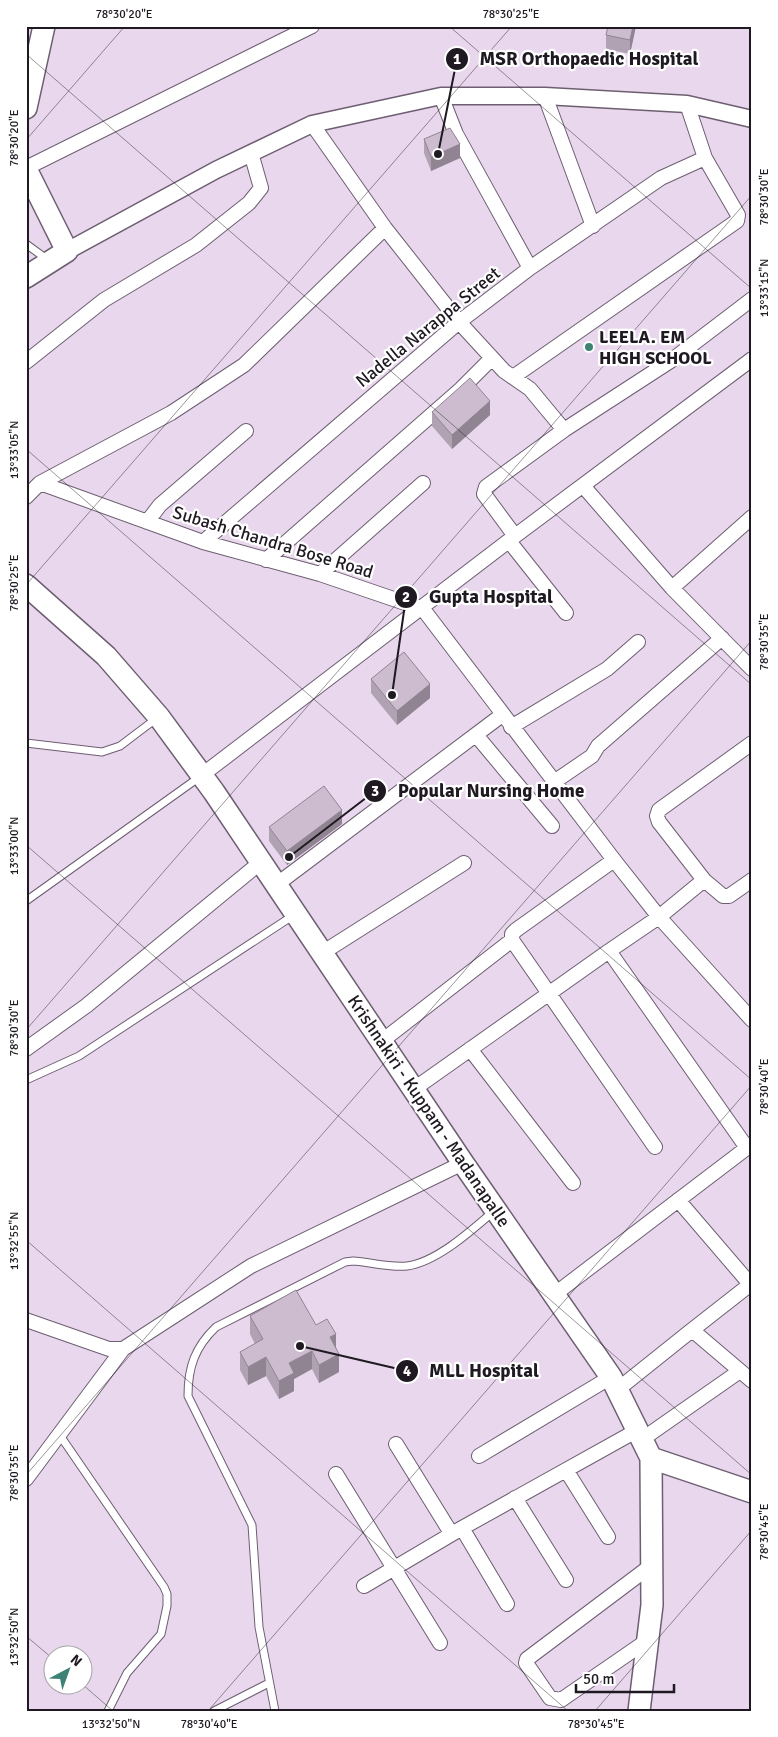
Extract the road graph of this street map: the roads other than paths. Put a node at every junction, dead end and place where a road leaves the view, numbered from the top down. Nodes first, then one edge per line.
1 (44, 26) edge
2 (312, 26) edge
3 (441, 96) junction
4 (545, 96) junction
5 (687, 104) junction
6 (26, 108) edge
7 (752, 119) edge
8 (312, 124) junction
9 (251, 154) junction
10 (706, 158) junction
11 (26, 169) edge
12 (593, 226) junction
13 (385, 228) junction
14 (26, 244) edge
15 (58, 256) junction
16 (530, 268) junction
17 (26, 277) edge
18 (752, 299) edge
19 (459, 322) junction
20 (492, 358) junction
21 (752, 359) edge
22 (26, 362) edge
23 (513, 378) junction
24 (564, 430) junction
25 (246, 431) dead end
26 (40, 483) junction
27 (423, 483) dead end
28 (584, 486) junction
29 (26, 496) edge
30 (752, 517) edge
31 (147, 522) junction
32 (512, 538) junction
33 (203, 542) junction
34 (266, 560) junction
35 (320, 574) junction
36 (26, 585) edge
37 (672, 588) junction
38 (422, 609) junction
39 (566, 613) dead end
40 (722, 638) junction
41 (638, 642) dead end
42 (752, 669) edge
43 (502, 715) junction
44 (159, 717) junction
45 (511, 727) junction
46 (476, 735) junction
47 (26, 743) edge
48 (752, 743) edge
49 (202, 775) junction
50 (554, 782) junction
51 (552, 826) dead end
52 (614, 860) junction
53 (261, 862) junction
54 (464, 863) dead end
55 (704, 880) junction
56 (752, 880) edge
57 (276, 885) junction
58 (26, 901) edge
59 (296, 914) junction
60 (659, 916) junction
61 (512, 940) junction
62 (609, 951) junction
63 (322, 953) junction
64 (548, 996) junction
65 (752, 1020) edge
66 (382, 1041) junction
67 (26, 1049) edge
68 (470, 1049) junction
69 (26, 1080) edge
70 (414, 1089) junction
71 (749, 1146) edge
72 (655, 1147) dead end
73 (463, 1163) junction
74 (574, 1183) dead end
75 (678, 1200) junction
76 (496, 1209) junction
77 (751, 1284) edge
78 (555, 1294) junction
79 (26, 1320) edge
80 (692, 1330) junction
81 (122, 1349) junction
82 (740, 1371) junction
83 (752, 1381) edge
84 (614, 1383) junction
85 (59, 1434) junction
86 (643, 1443) junction
87 (396, 1444) dead end
88 (479, 1456) dead end
89 (566, 1470) junction
90 (336, 1474) dead end
91 (26, 1479) edge
92 (752, 1492) edge
93 (515, 1498) junction
94 (457, 1530) junction
95 (608, 1538) dead end
96 (652, 1565) junction
97 (393, 1568) junction
98 (566, 1580) dead end
99 (364, 1586) dead end
100 (507, 1604) dead end
101 (648, 1640) junction
102 (440, 1643) dead end
103 (268, 1683) junction
104 (108, 1711) edge
105 (214, 1711) edge
106 (274, 1711) edge
107 (639, 1711) edge

1 - 6 main road
2 - 11 street
3 - 4 street
3 - 8 street
3 - 16 street
4 - 5 street
4 - 12 street
5 - 7 street
5 - 10 street
8 - 9 street
8 - 13 street
9 - 15 street
9 - 22 street
10 - 12 street, Nadella Narappa Street
10 - 23 street
11 - 15 main road
12 - 16 street, Nadella Narappa Street
13 - 19 street
13 - 26 street
14 - 15 lane
15 - 17 main road
16 - 19 street, Nadella Narappa Street
18 - 24 street
19 - 20 street
19 - 33 street, Nadella Narappa Street
20 - 23 street
20 - 34 street
21 - 28 street
23 - 24 street
24 - 32 street
25 - 31 street
26 - 29 street
26 - 31 street, Subash Chandra Bose Road
27 - 35 street
28 - 32 street
28 - 37 street
30 - 37 street
31 - 33 street, Subash Chandra Bose Road
32 - 38 street
32 - 39 street
33 - 34 street, Subash Chandra Bose Road
34 - 35 street, Subash Chandra Bose Road
35 - 38 street, Subash Chandra Bose Road
36 - 44 main road, Krishnakiri - Kuppam - Madanapalle
37 - 40 street
38 - 43 street
38 - 49 street
40 - 42 street
40 - 50 street
41 - 45 street
43 - 45 street
43 - 46 street
44 - 47 lane
44 - 49 main road, Krishnakiri - Kuppam - Madanapalle
45 - 50 street
46 - 51 street
46 - 57 street
48 - 55 street
49 - 53 main road, Krishnakiri - Kuppam - Madanapalle
49 - 58 lane
50 - 52 street
52 - 60 street
52 - 61 street
53 - 57 main road, Krishnakiri - Kuppam - Madanapalle
53 - 67 street
54 - 63 street
55 - 56 street
55 - 60 street
57 - 59 main road, Krishnakiri - Kuppam - Madanapalle
59 - 63 main road, Krishnakiri - Kuppam - Madanapalle
59 - 69 lane
60 - 62 street
60 - 65 street
61 - 64 street
61 - 66 street
62 - 64 street
62 - 71 street
63 - 66 main road, Krishnakiri - Kuppam - Madanapalle
64 - 68 street
64 - 72 street
66 - 70 main road, Krishnakiri - Kuppam - Madanapalle
68 - 70 street
68 - 74 street
70 - 73 main road, Krishnakiri - Kuppam - Madanapalle
71 - 75 street
73 - 76 main road, Krishnakiri - Kuppam - Madanapalle
73 - 81 street
75 - 77 street
75 - 78 street
76 - 78 main road, Krishnakiri - Kuppam - Madanapalle
76 - 103 lane
77 - 80 street
78 - 84 main road, Krishnakiri - Kuppam - Madanapalle
79 - 81 street
80 - 82 street
80 - 84 street
81 - 85 street
82 - 83 street
82 - 86 street
84 - 86 main road, Krishnakiri - Kuppam - Madanapalle
84 - 88 street
85 - 91 street
85 - 104 lane
86 - 89 street
86 - 92 main road
86 - 96 main road, Krishnakiri - Kuppam - Madanapalle
87 - 94 street
89 - 93 street
89 - 95 street
90 - 97 street
93 - 94 street
93 - 98 street
94 - 97 street
94 - 100 street
96 - 101 main road, Krishnakiri - Kuppam - Madanapalle
96 - 101 street
97 - 99 street
97 - 102 street
101 - 107 main road, Krishnakiri - Kuppam - Madanapalle
103 - 105 lane
103 - 106 lane

